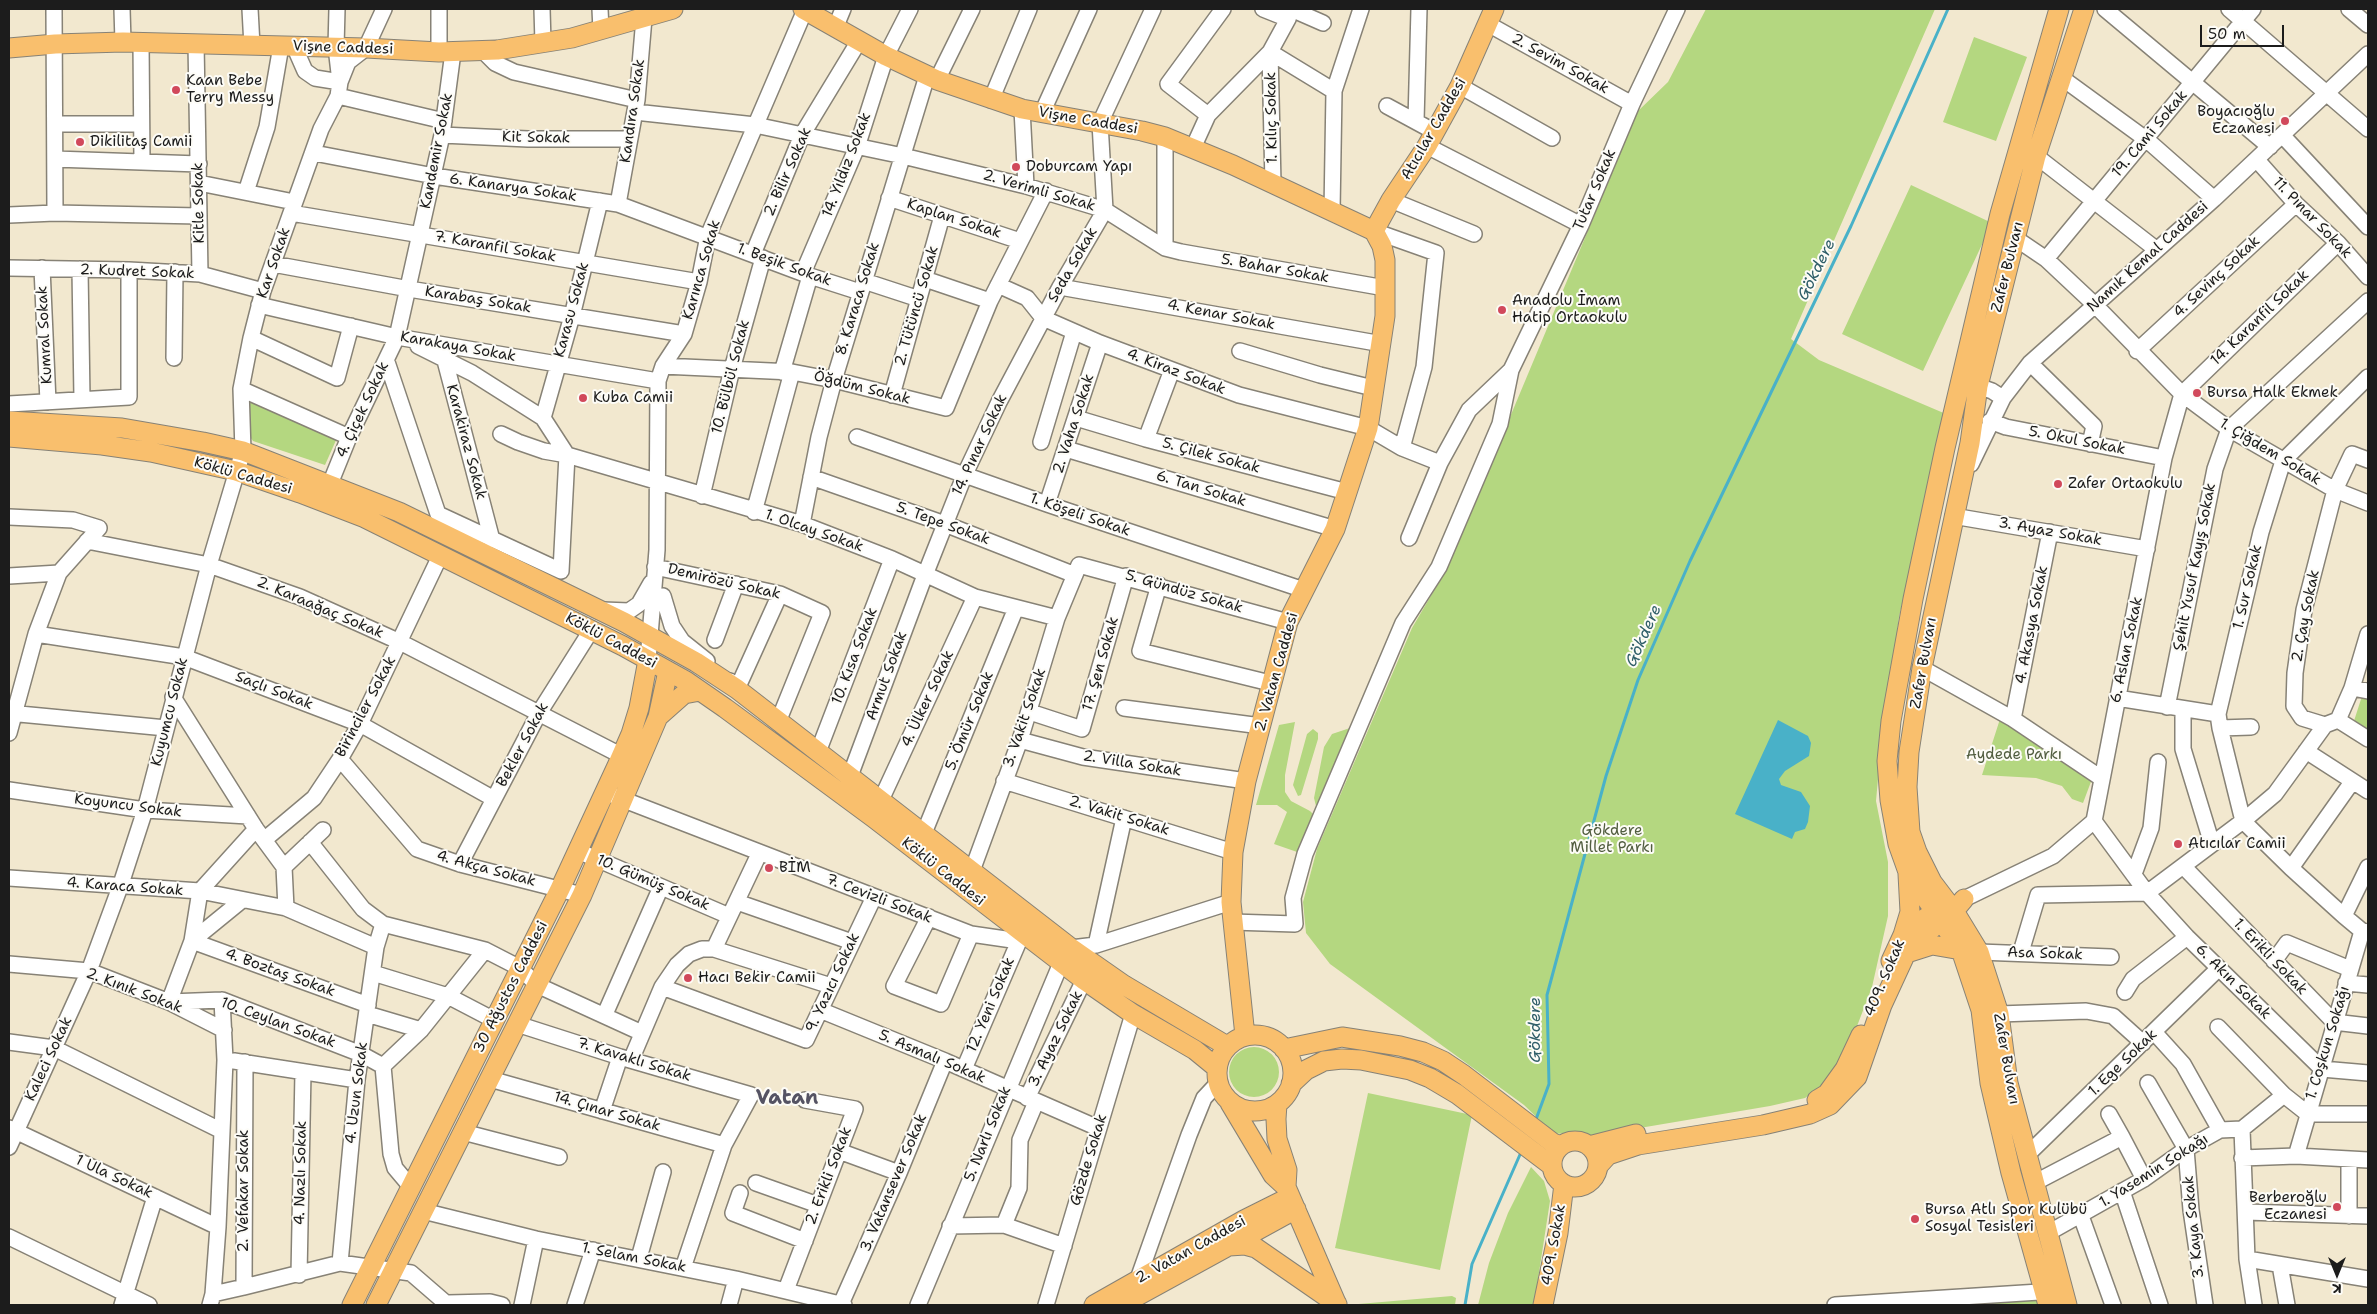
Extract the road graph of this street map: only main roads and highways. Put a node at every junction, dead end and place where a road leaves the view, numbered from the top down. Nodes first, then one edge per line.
1 (804, 9) edge
2 (2058, 9) edge
3 (2084, 9) edge
4 (667, 10) edge
5 (1489, 14) edge
6 (839, 17) edge
7 (9, 48) edge
8 (1374, 231) junction
9 (9, 422) edge
10 (9, 437) edge
11 (623, 646) junction
12 (648, 660) junction
13 (668, 671) junction
14 (700, 691) junction
15 (639, 708) junction
16 (658, 717) junction
17 (630, 760) junction
18 (1908, 872) junction
19 (1948, 909) junction
20 (1903, 935) junction
21 (1970, 951) junction
22 (1906, 954) junction
23 (1066, 955) junction
24 (1245, 1036) junction
25 (1228, 1046) junction
26 (1284, 1048) junction
27 (1217, 1076) junction
28 (1291, 1084) junction
29 (1230, 1102) junction
30 (1277, 1104) junction
31 (1507, 1120) junction
32 (1557, 1144) junction
33 (1589, 1146) junction
34 (1549, 1164) junction
35 (1598, 1166) junction
36 (1571, 1186) junction
37 (1290, 1198) junction
38 (1228, 1246) junction
39 (2055, 1299) edge
40 (1337, 1304) edge
41 (352, 1305) edge
42 (376, 1305) edge
43 (1094, 1305) edge
44 (1121, 1305) edge
45 (1543, 1305) edge
46 (1556, 1305) edge

1 - 6 main road, Vişne Caddesi
2 - 18 main road, Zafer Bulvarı
3 - 19 main road, Zafer Bulvarı
4 - 7 main road, Vişne Caddesi
5 - 8 main road, Atıcılar Caddesi
6 - 8 main road, Vişne Caddesi
8 - 24 main road, 2. Vatan Caddesi
9 - 23 main road, Köklü Caddesi
10 - 11 main road, Köklü Caddesi
11 - 12 main road, Köklü Caddesi
11 - 15 main road
12 - 13 main road, Köklü Caddesi
12 - 15 main road, 30 Ağustos Caddesi
13 - 14 main road, Köklü Caddesi
13 - 16 main road, 30 Ağustos Caddesi
14 - 16 main road
14 - 23 main road, Köklü Caddesi
15 - 17 main road, 30 Ağustos Caddesi
16 - 17 main road, 30 Ağustos Caddesi
17 - 41 main road, 30 Ağustos Caddesi
17 - 42 main road, 30 Ağustos Caddesi
18 - 19 main road, Zafer Bulvarı
18 - 20 main road
19 - 20 main road, 409. Sokak
19 - 21 main road, Zafer Bulvarı
19 - 22 main road, 409. Sokak
20 - 33 main road, 409. Sokak
21 - 22 main road
21 - 39 main road, Zafer Bulvarı
21 - 39 main road, Zafer Bulvarı
22 - 35 main road, 409. Sokak
23 - 25 main road, Köklü Caddesi
23 - 27 main road, Köklü Caddesi
24 - 25 main road
24 - 26 main road
25 - 27 main road
26 - 28 main road
26 - 31 main road
27 - 29 main road
28 - 30 main road
28 - 31 main road
29 - 30 main road
29 - 37 main road
30 - 37 main road
31 - 32 main road
31 - 34 main road
32 - 33 main road
32 - 34 main road
33 - 35 main road
34 - 36 main road
35 - 36 main road
36 - 45 main road, 409. Sokak
36 - 46 main road, 409. Sokak
37 - 38 main road, 2. Vatan Caddesi
37 - 40 main road
37 - 43 main road, 2. Vatan Caddesi
38 - 40 main road
38 - 44 main road, 2. Vatan Caddesi

